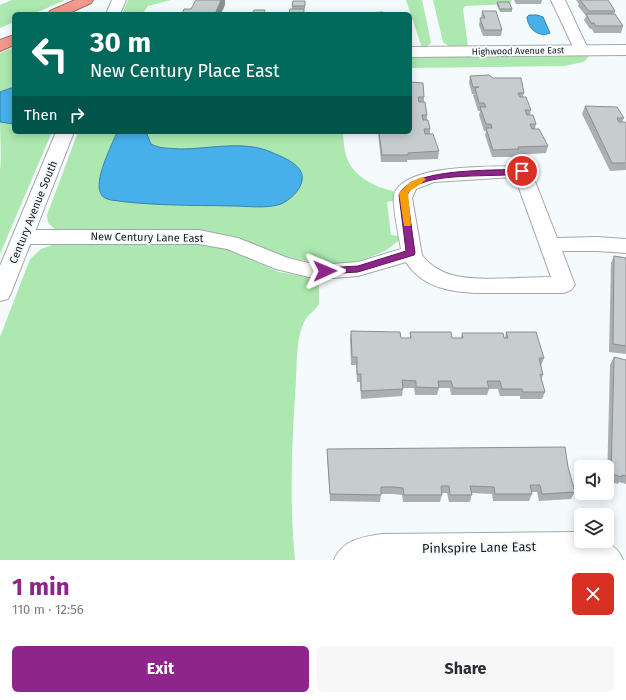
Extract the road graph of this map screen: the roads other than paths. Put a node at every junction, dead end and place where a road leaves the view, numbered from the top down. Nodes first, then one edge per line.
1 (119, 0) edge
2 (558, 0) edge
3 (84, 1) edge
4 (59, 12) edge
5 (64, 12) edge
6 (114, 12) edge
7 (12, 33) edge
8 (0, 38) edge
9 (12, 40) edge
10 (0, 46) edge
11 (626, 50) edge
12 (582, 51) junction
13 (412, 52) edge
14 (64, 134) edge
15 (22, 237) junction
16 (549, 244) junction
17 (626, 246) edge
18 (411, 253) junction
19 (0, 293) edge
20 (348, 560) edge
21 (609, 560) edge

1 - 6 street
2 - 12 street
3 - 4 highway
3 - 5 highway
7 - 8 highway
9 - 10 highway
11 - 12 street, Highwood Avenue East
12 - 13 street, Highwood Avenue East
14 - 15 street, Century Avenue South
15 - 18 street, New Century Lane East
15 - 19 street, Century Avenue South
16 - 17 street
16 - 18 street
16 - 18 street
20 - 21 street, Pinkspire Lane East

